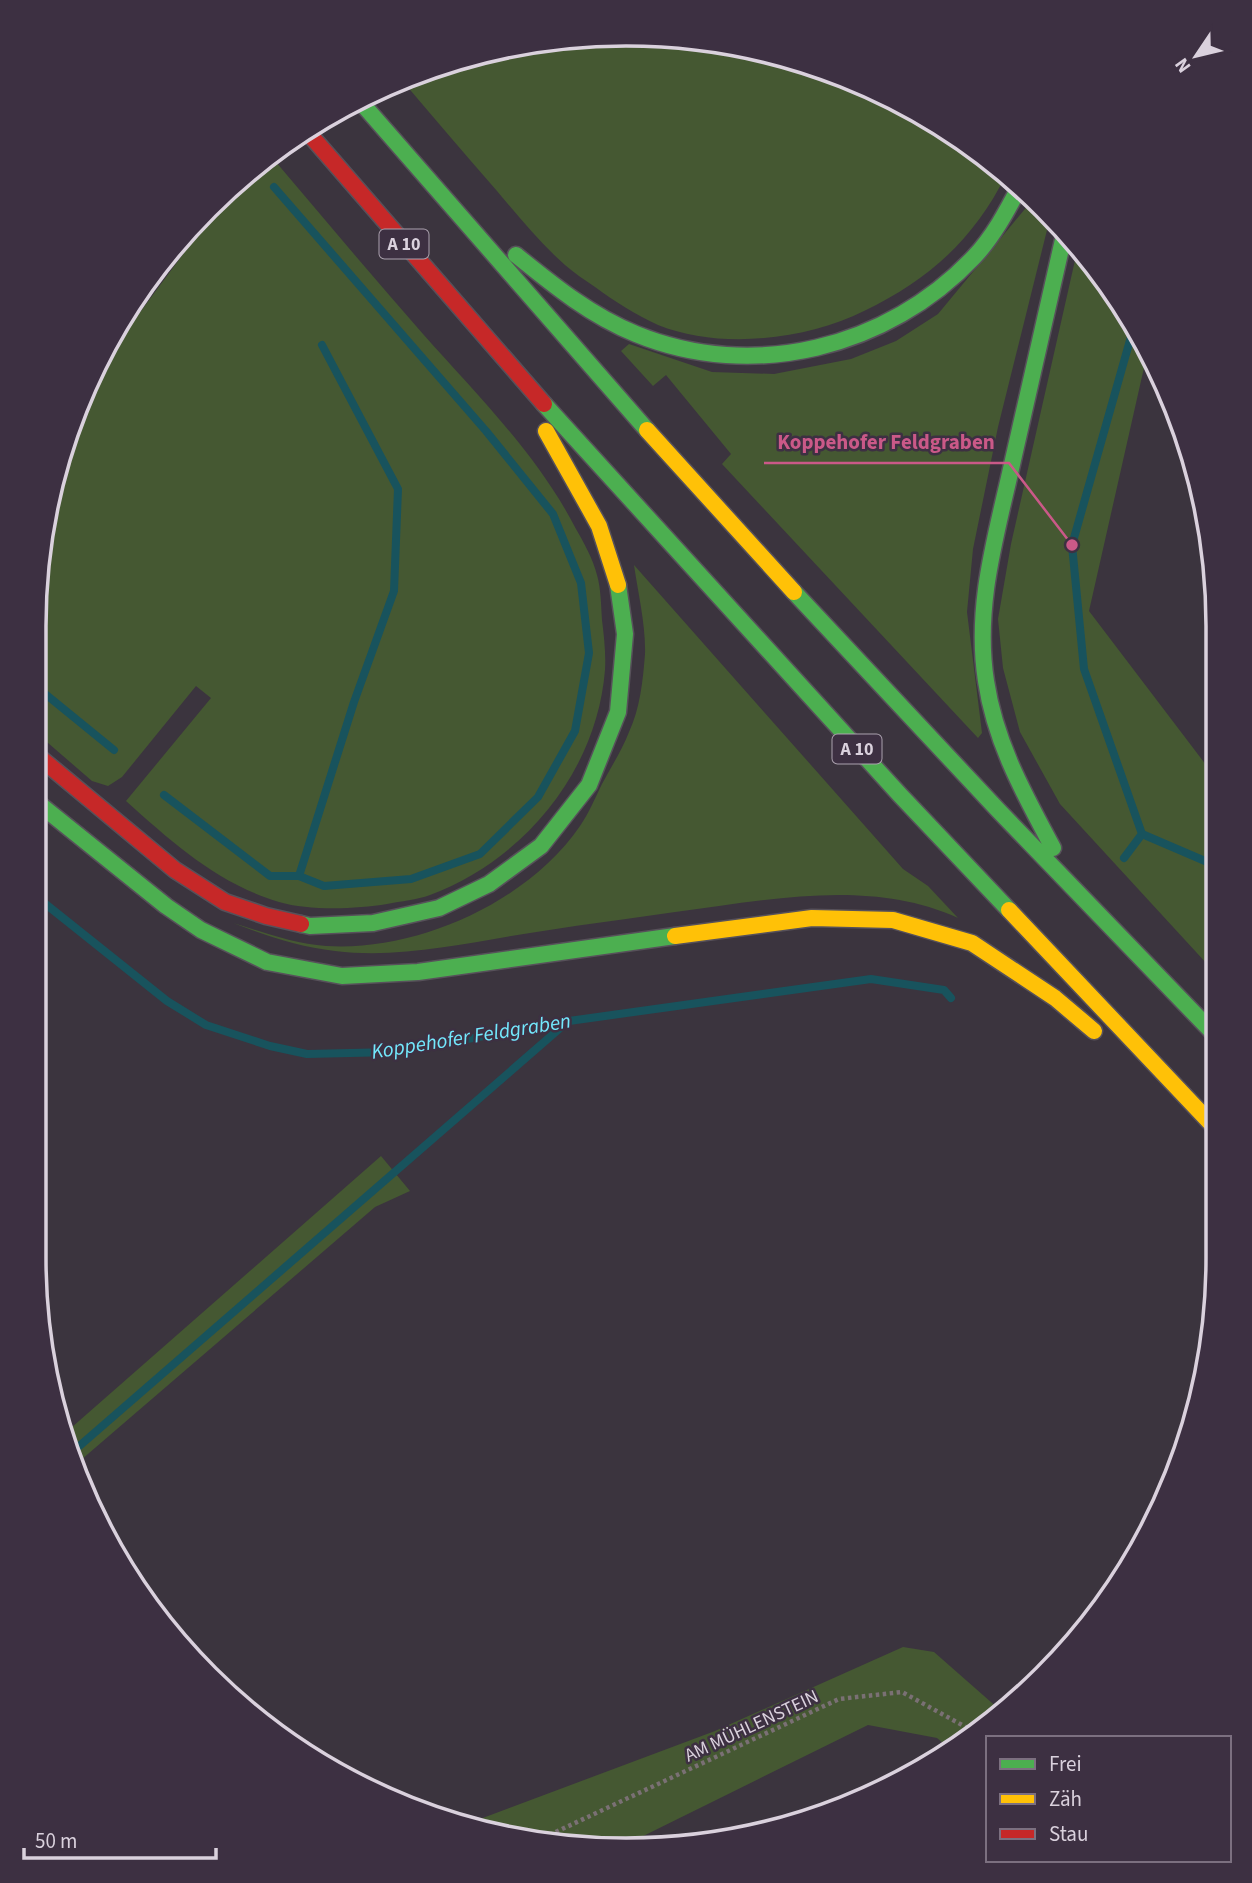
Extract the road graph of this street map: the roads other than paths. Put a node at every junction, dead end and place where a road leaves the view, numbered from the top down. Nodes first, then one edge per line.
1 (365, 107) edge
2 (312, 137) edge
3 (433, 187) junction
4 (1015, 195) edge
5 (1062, 243) edge
6 (503, 358) junction
7 (46, 763) edge
8 (46, 809) edge
9 (1081, 899) junction
10 (1206, 1026) edge
11 (1106, 1041) dead end
12 (1127, 1059) dead end
13 (1206, 1120) edge
14 (1206, 1123) edge

1 - 3 highway
2 - 6 highway, A 10
3 - 4 highway
3 - 9 highway
5 - 9 highway
6 - 7 highway
6 - 13 highway, A 10
8 - 11 highway
9 - 10 highway
12 - 14 highway

